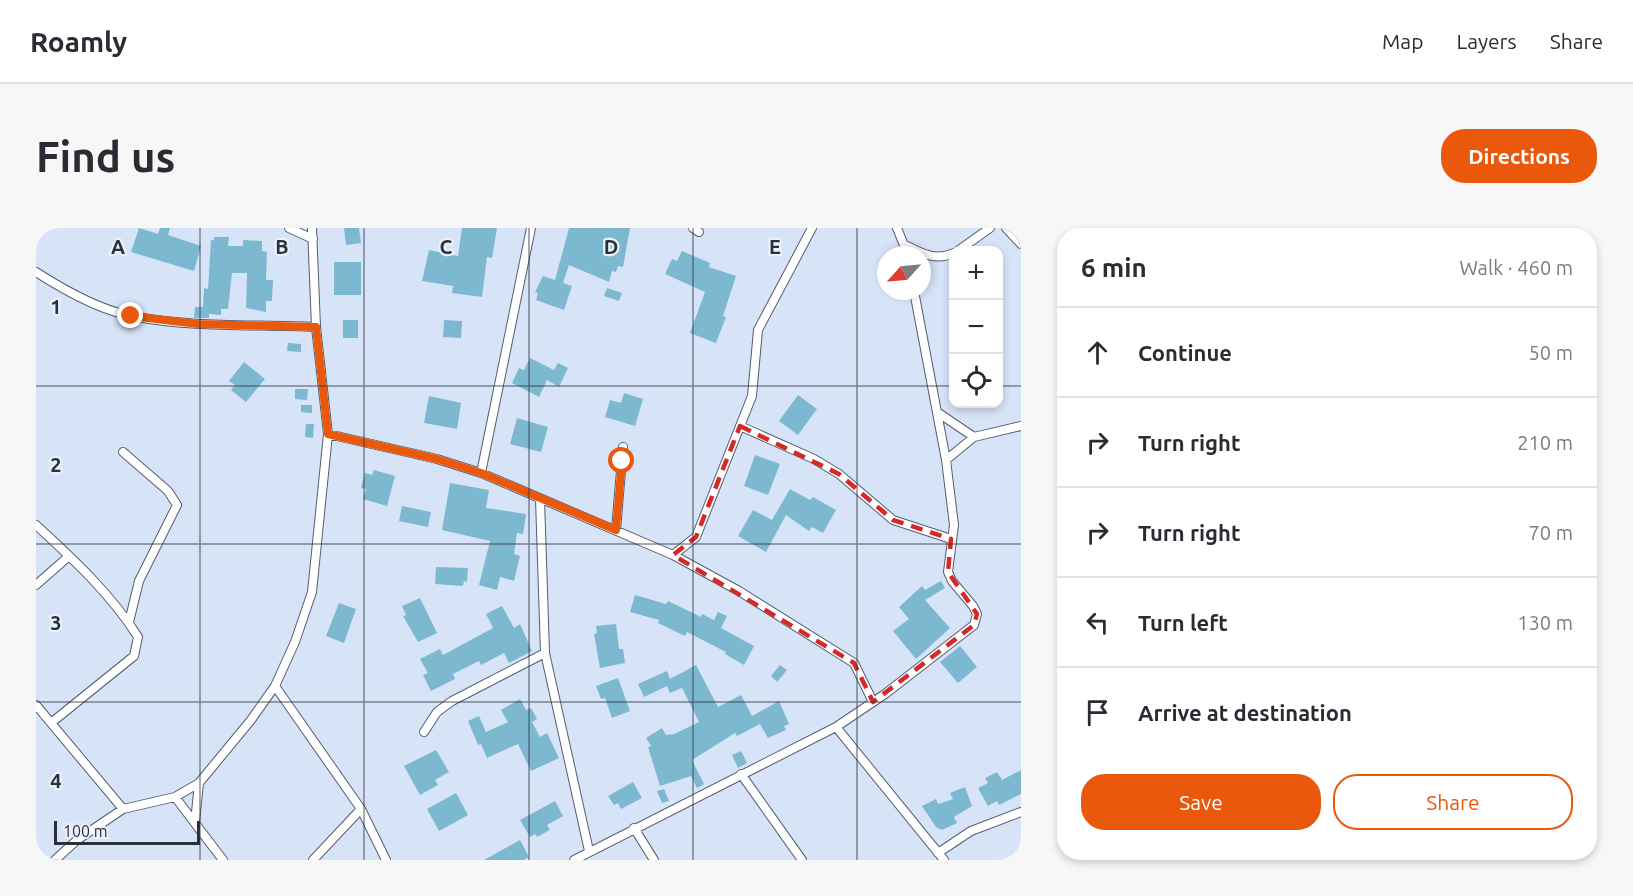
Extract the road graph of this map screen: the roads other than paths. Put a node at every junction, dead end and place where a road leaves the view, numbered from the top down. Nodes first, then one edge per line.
1 (290, 228) edge
2 (312, 228) edge
3 (531, 228) edge
4 (812, 228) edge
5 (897, 228) edge
6 (990, 228) edge
7 (1006, 228) edge
8 (313, 239) junction
9 (1021, 244) edge
10 (906, 246) edge
11 (965, 246) edge
12 (949, 255) edge
13 (931, 256) edge
14 (36, 272) edge
15 (916, 300) edge
16 (316, 327) junction
17 (937, 412) junction
18 (740, 426) junction
19 (1021, 426) edge
20 (328, 434) junction
21 (974, 437) junction
22 (623, 447) dead end
23 (123, 452) dead end
24 (946, 460) junction
25 (481, 473) junction
26 (540, 499) junction
27 (36, 525) edge
28 (616, 530) junction
29 (951, 539) junction
30 (673, 555) junction
31 (69, 556) junction
32 (36, 585) edge
33 (129, 622) junction
34 (544, 653) junction
35 (275, 686) junction
36 (873, 702) junction
37 (36, 705) edge
38 (51, 723) junction
39 (836, 727) junction
40 (424, 732) dead end
41 (741, 774) junction
42 (199, 783) junction
43 (175, 797) junction
44 (123, 809) junction
45 (361, 809) junction
46 (1021, 812) edge
47 (195, 822) junction
48 (634, 828) junction
49 (589, 851) junction
50 (938, 853) junction
51 (55, 860) edge
52 (223, 860) edge
53 (313, 860) edge
54 (386, 860) edge
55 (574, 860) edge
56 (654, 860) edge
57 (802, 860) edge
58 (944, 860) edge

1 - 8 street
2 - 8 street
3 - 25 street
4 - 18 street
5 - 10 street
6 - 11 street
7 - 9 street
8 - 16 street
12 - 13 street
14 - 16 street
15 - 17 street
16 - 20 street
17 - 21 street
17 - 24 street
18 - 29 street
18 - 30 street
19 - 21 street
20 - 25 street
20 - 35 street
21 - 24 street
22 - 28 street
23 - 33 street
24 - 29 street
25 - 26 street
26 - 28 street
26 - 34 street
27 - 31 street
28 - 30 street
29 - 36 street
30 - 36 street
31 - 32 street
31 - 33 street
33 - 38 street
34 - 40 street
34 - 49 street
35 - 42 street
35 - 45 street
36 - 39 street
37 - 38 street
38 - 44 street
39 - 41 street
39 - 50 street
41 - 48 street
41 - 57 street
42 - 43 street
42 - 47 street
43 - 44 street
43 - 47 street
44 - 51 street
45 - 53 street
45 - 54 street
46 - 50 street
47 - 52 street
48 - 49 street
48 - 56 street
49 - 55 street
50 - 58 street

